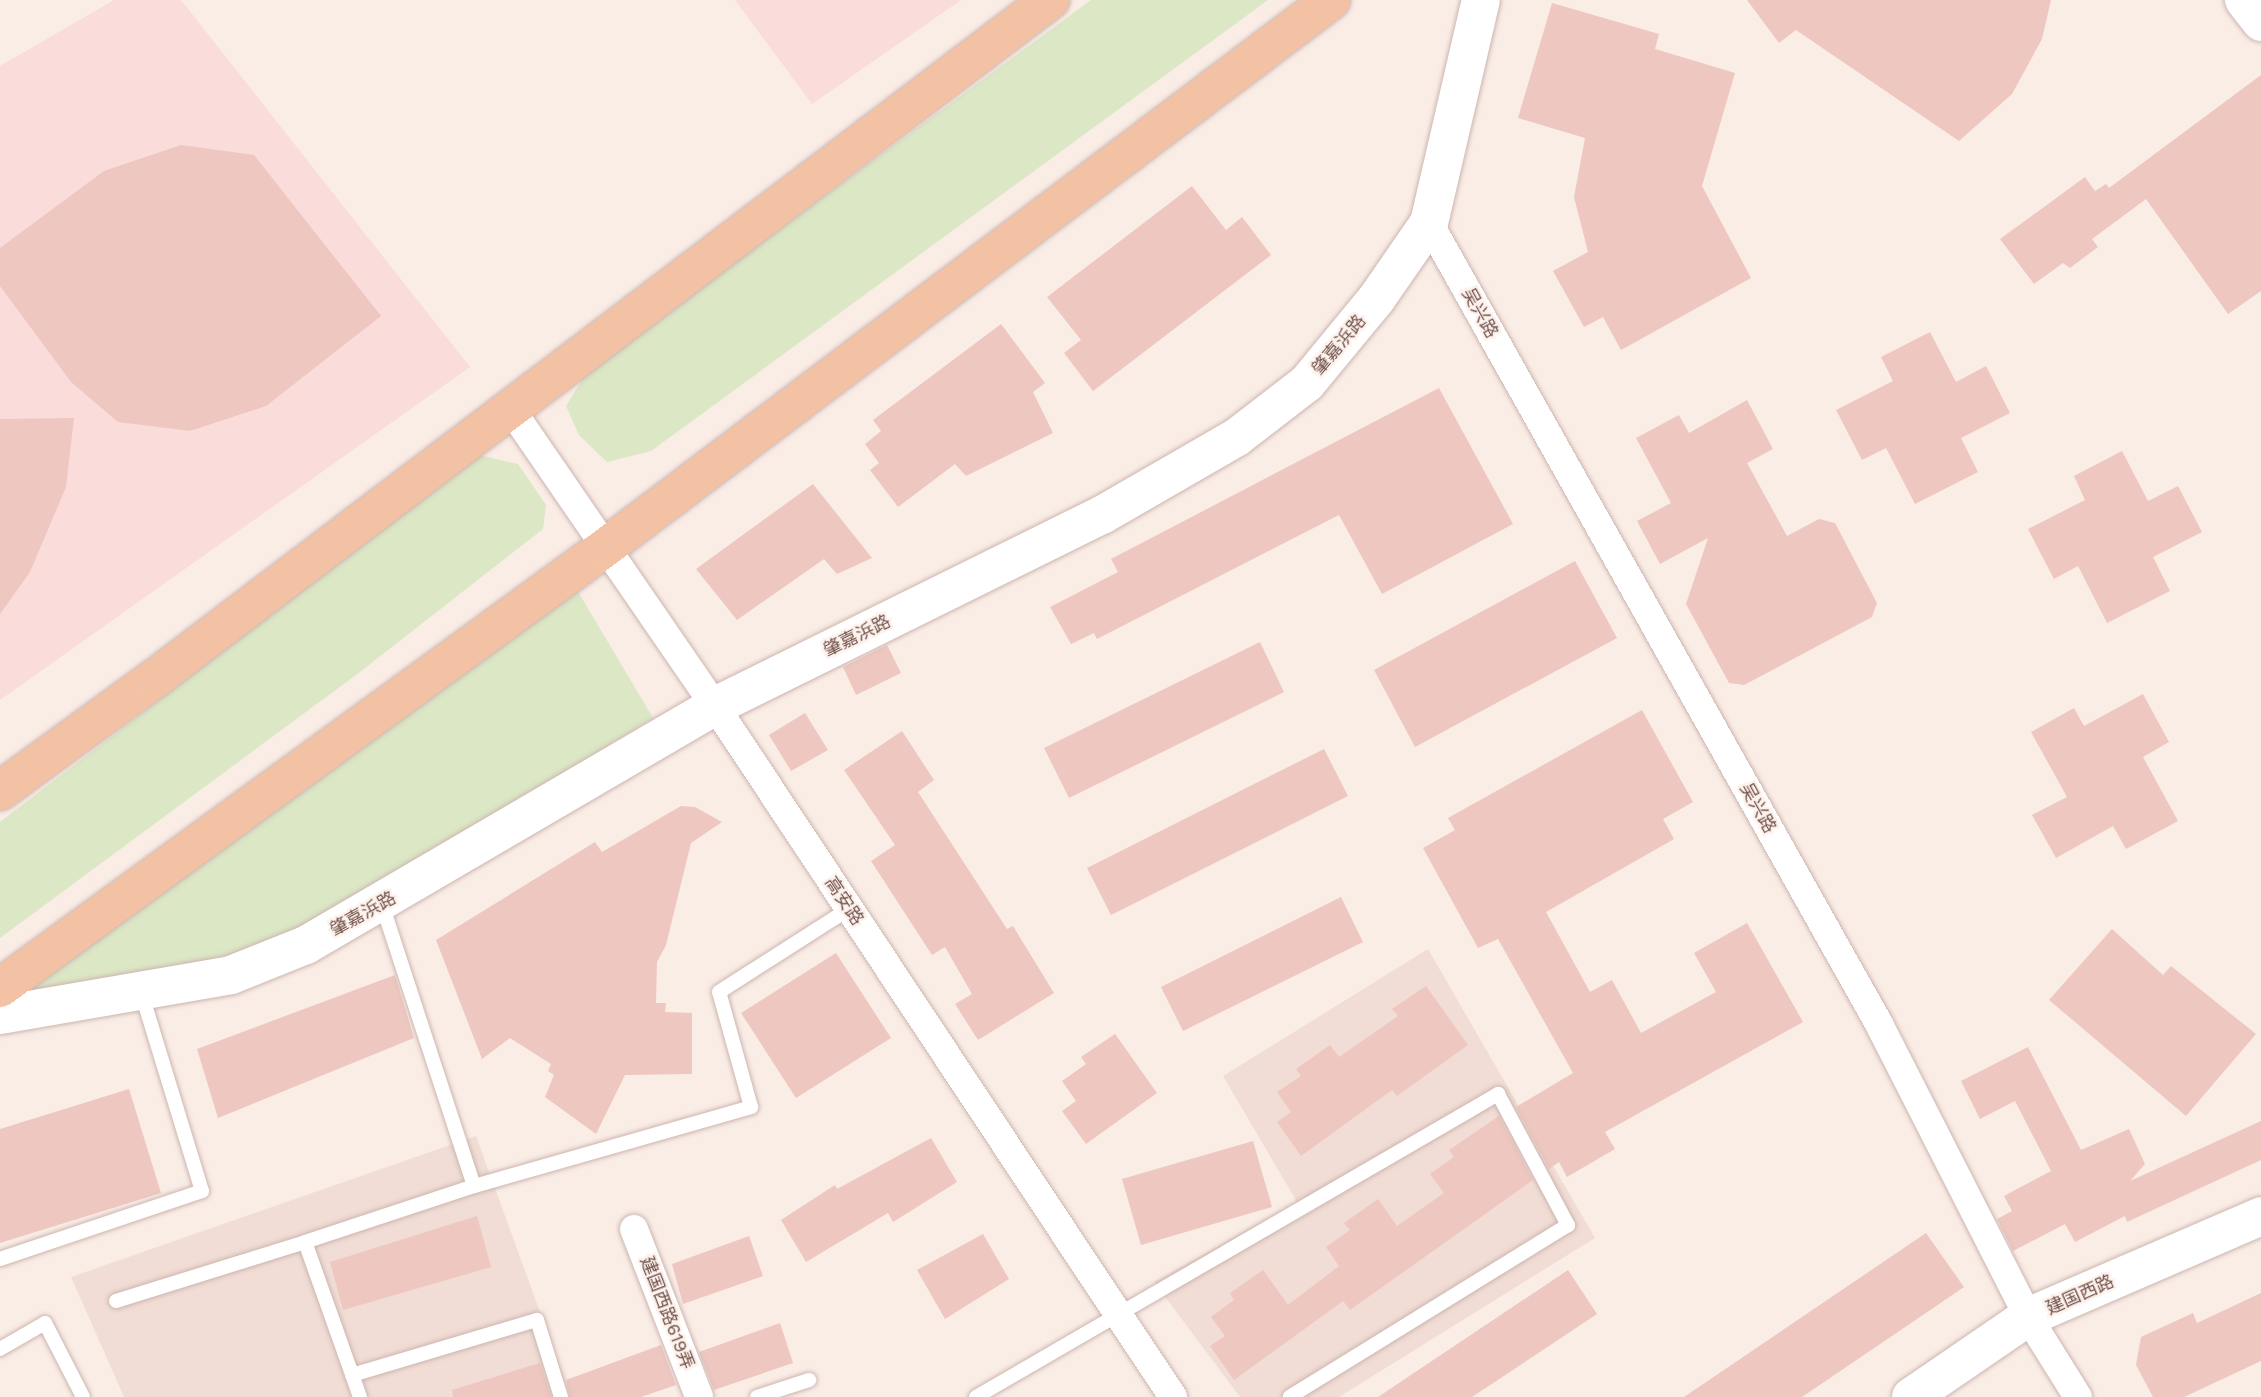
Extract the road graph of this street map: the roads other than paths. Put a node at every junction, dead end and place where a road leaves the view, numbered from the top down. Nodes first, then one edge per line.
1 (1050, 0) edge
2 (1331, 0) edge
3 (1481, 0) edge
4 (2244, 0) edge
5 (2261, 22) edge
6 (1429, 223) junction
7 (510, 408) junction
8 (606, 547) junction
9 (715, 706) junction
10 (0, 791) edge
11 (382, 904) junction
12 (849, 909) junction
13 (0, 988) edge
14 (141, 990) junction
15 (0, 1014) edge
16 (474, 1186) junction
17 (2261, 1216) edge
18 (634, 1229) dead end
19 (304, 1242) junction
20 (0, 1259) edge
21 (116, 1301) dead end
22 (1119, 1317) junction
23 (2028, 1317) junction
24 (0, 1349) edge
25 (352, 1375) junction
26 (809, 1380) dead end
27 (83, 1397) edge
28 (360, 1397) edge
29 (561, 1397) edge
30 (699, 1397) edge
31 (757, 1397) edge
32 (975, 1397) edge
33 (1173, 1397) edge
34 (1290, 1397) edge
35 (1911, 1397) edge
36 (2078, 1397) edge

1 - 7 main road
2 - 8 main road
3 - 6 street, 肇嘉浜路
4 - 5 street
6 - 9 street, 肇嘉浜路
6 - 23 street, 吴兴路
7 - 8 street, 高安路
7 - 10 main road
8 - 9 street, 高安路
8 - 13 main road
9 - 11 street, 肇嘉浜路
9 - 12 street, 高安路
11 - 14 street, 肇嘉浜路
11 - 16 lane
12 - 16 lane
12 - 22 street, 高安路
14 - 15 street, 肇嘉浜路
14 - 20 lane
16 - 19 lane
17 - 23 street, 建国西路
18 - 30 street, 建国西路619弄
19 - 21 lane
19 - 25 lane
22 - 32 lane
22 - 33 street, 高安路
22 - 34 lane
23 - 35 street, 建国西路
23 - 36 street, 吴兴路
24 - 27 lane
25 - 28 lane
25 - 29 lane
26 - 31 lane

